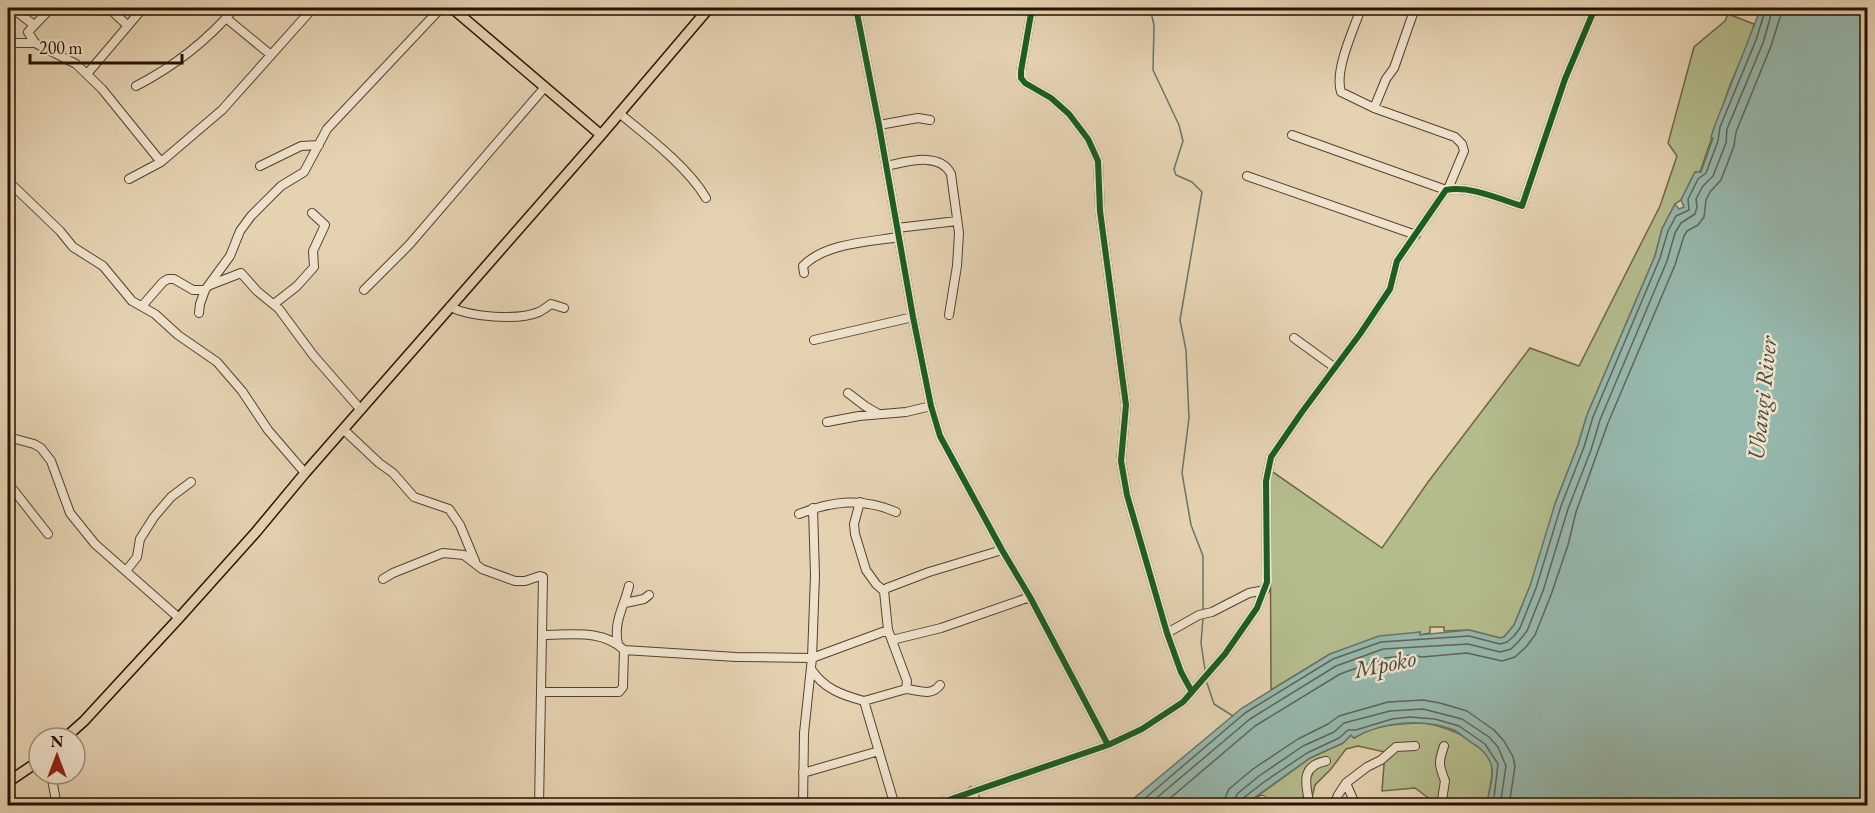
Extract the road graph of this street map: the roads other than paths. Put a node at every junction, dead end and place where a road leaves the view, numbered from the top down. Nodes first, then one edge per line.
1 (12, 8) edge
2 (51, 8) edge
3 (109, 8) edge
4 (143, 8) edge
5 (234, 8) edge
6 (313, 8) edge
7 (441, 8) edge
8 (452, 8) edge
9 (710, 8) edge
10 (856, 8) edge
11 (1032, 8) edge
12 (1361, 8) edge
13 (1415, 8) edge
14 (1595, 8) edge
15 (226, 18) junction
16 (34, 25) junction
17 (127, 25) junction
18 (8, 43) edge
19 (35, 43) junction
20 (271, 55) junction
21 (87, 74) junction
22 (136, 86) dead end
23 (544, 87) junction
24 (1374, 108) junction
25 (619, 113) junction
26 (930, 120) dead end
27 (879, 125) junction
28 (602, 135) junction
29 (1292, 135) dead end
30 (319, 145) junction
31 (161, 162) junction
32 (260, 166) dead end
33 (886, 166) junction
34 (1247, 176) dead end
35 (129, 179) dead end
36 (8, 181) edge
37 (1447, 189) junction
38 (706, 198) dead end
39 (312, 213) dead end
40 (957, 221) junction
41 (898, 233) junction
42 (1416, 234) junction
43 (804, 273) dead end
44 (208, 288) junction
45 (364, 290) dead end
46 (274, 304) junction
47 (142, 306) junction
48 (450, 307) junction
49 (564, 308) dead end
50 (199, 312) dead end
51 (949, 315) dead end
52 (913, 317) junction
53 (1294, 338) dead end
54 (814, 340) dead end
55 (1334, 367) junction
56 (848, 393) dead end
57 (931, 406) junction
58 (361, 410) junction
59 (878, 413) junction
60 (827, 422) dead end
61 (343, 429) junction
62 (8, 437) edge
63 (305, 473) junction
64 (191, 482) dead end
65 (8, 483) edge
66 (860, 502) junction
67 (813, 508) junction
68 (896, 512) dead end
69 (799, 514) dead end
70 (48, 534) dead end
71 (1002, 550) junction
72 (478, 567) junction
73 (126, 571) junction
74 (383, 579) dead end
75 (629, 586) dead end
76 (1265, 590) junction
77 (884, 591) junction
78 (649, 595) dead end
79 (1030, 597) junction
80 (625, 603) junction
81 (179, 618) junction
82 (888, 630) junction
83 (1167, 633) junction
84 (543, 635) junction
85 (892, 640) junction
86 (621, 647) junction
87 (812, 658) junction
88 (810, 668) junction
89 (940, 685) dead end
90 (906, 688) junction
91 (542, 692) junction
92 (1192, 692) junction
93 (864, 701) junction
94 (78, 726) edge
95 (1108, 745) junction
96 (1415, 746) dead end
97 (1444, 746) dead end
98 (879, 751) junction
99 (1326, 761) dead end
100 (27, 769) edge
101 (803, 773) junction
102 (8, 782) edge
103 (1346, 783) junction
104 (52, 786) edge
105 (972, 791) junction
106 (57, 806) edge
107 (539, 806) edge
108 (802, 806) edge
109 (895, 806) edge
110 (931, 806) edge
111 (978, 806) edge
112 (1310, 806) edge
113 (1334, 806) edge
114 (1356, 806) edge
115 (1441, 806) edge

1 - 16 street
2 - 16 street
3 - 17 street
4 - 17 street
5 - 15 street
6 - 20 street
7 - 30 street
8 - 23 main road
9 - 25 main road
10 - 27 street
11 - 83 street
12 - 24 street
13 - 24 street
14 - 37 street
15 - 20 street
15 - 22 street
16 - 19 street
17 - 21 street
18 - 19 street
19 - 21 street
20 - 31 street
21 - 31 street
23 - 28 main road
23 - 45 street
24 - 37 street
25 - 28 main road
25 - 38 street
26 - 27 street
27 - 33 street
28 - 48 main road
29 - 37 street
30 - 32 street
30 - 44 street
31 - 35 street
33 - 40 street
33 - 41 street
34 - 42 street
36 - 47 street
37 - 42 street
39 - 46 street
40 - 41 street
40 - 51 street
41 - 43 street
41 - 52 street
42 - 55 street
44 - 46 street
44 - 47 street
44 - 50 street
46 - 58 street
47 - 63 street
48 - 49 street
48 - 58 main road
52 - 54 street
52 - 57 street
53 - 55 street
55 - 76 street
56 - 59 street
57 - 59 street
57 - 71 street
58 - 61 main road
59 - 60 street
61 - 63 main road
61 - 72 street
62 - 73 street
63 - 81 main road
64 - 73 street
65 - 70 street
66 - 67 street
66 - 68 street
66 - 77 street
67 - 69 street
67 - 87 street
71 - 77 street
71 - 79 street
72 - 74 street
72 - 84 street
73 - 81 street
75 - 80 street
76 - 83 street
76 - 92 street
77 - 82 street
78 - 80 street
79 - 85 street
79 - 95 street
80 - 86 street
81 - 94 main road
82 - 85 street
82 - 87 street
83 - 92 street
84 - 86 street
84 - 91 street
85 - 90 street
86 - 87 street
86 - 91 street
87 - 88 street
88 - 93 street
88 - 101 street
89 - 90 street
90 - 93 street
91 - 107 street
92 - 95 street
93 - 98 street
95 - 105 street
96 - 103 street
97 - 115 street
98 - 101 street
98 - 109 street
99 - 112 street
100 - 102 main road
101 - 108 street
103 - 113 street
103 - 114 street
104 - 106 street
105 - 110 street
105 - 111 street

